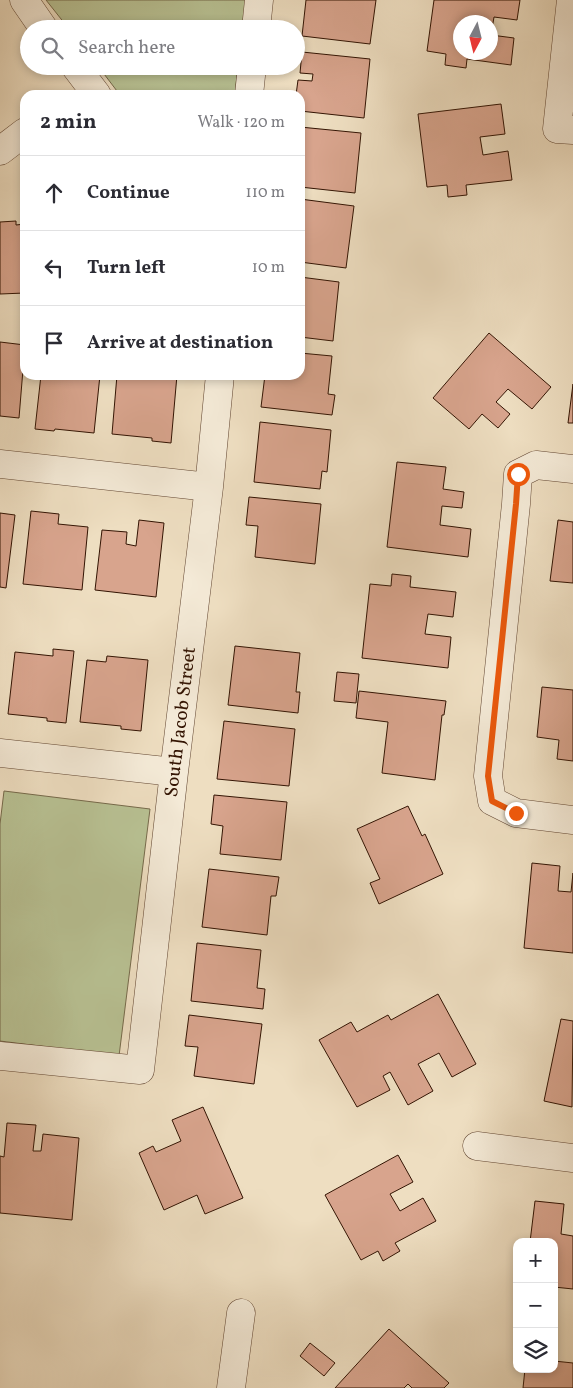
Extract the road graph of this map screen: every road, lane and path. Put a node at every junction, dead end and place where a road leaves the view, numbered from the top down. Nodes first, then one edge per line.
1 (24, 0) edge
2 (259, 0) edge
3 (571, 0) edge
4 (38, 20) edge
5 (257, 20) edge
6 (251, 75) edge
7 (250, 90) edge
8 (565, 130) edge
9 (20, 136) edge
10 (0, 150) edge
11 (220, 380) edge
12 (0, 464) edge
13 (573, 469) edge
14 (210, 487) junction
15 (0, 753) edge
16 (174, 772) junction
17 (573, 820) edge
18 (0, 1056) edge
19 (477, 1146) dead end
20 (573, 1158) edge
21 (241, 1313) dead end
22 (231, 1388) edge

1 - 4 street
2 - 5 street
3 - 8 street
6 - 7 street
9 - 10 street
11 - 14 street, South Jacob Street
12 - 14 street
13 - 17 street
14 - 16 street, South Jacob Street
15 - 16 street
16 - 18 street, South Jacob Street
19 - 20 street
21 - 22 street

